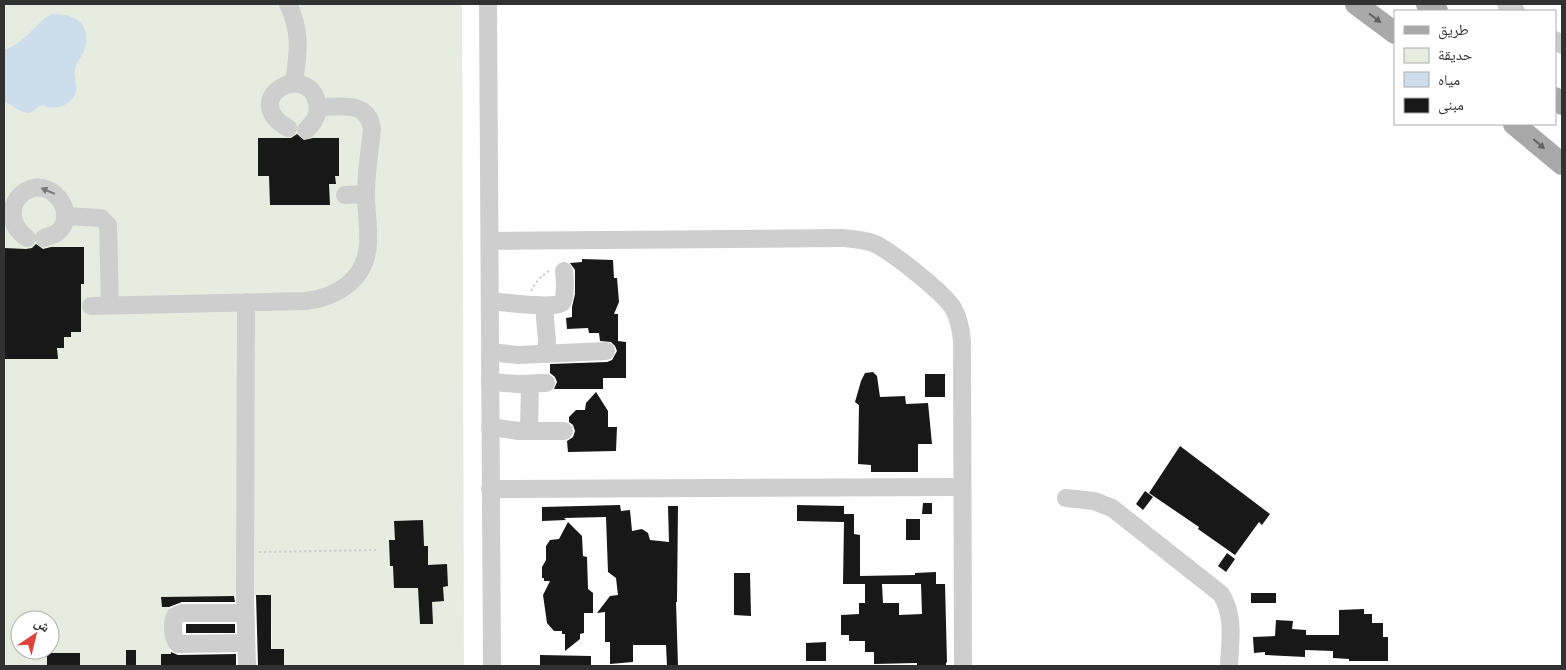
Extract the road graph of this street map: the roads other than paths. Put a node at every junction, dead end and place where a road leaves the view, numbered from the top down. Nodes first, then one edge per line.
1 (288, 4) edge
2 (488, 4) edge
3 (1356, 4) edge
4 (1394, 32) edge
5 (294, 83) junction
6 (318, 108) junction
7 (1515, 125) edge
8 (288, 128) dead end
9 (306, 130) dead end
10 (1562, 164) edge
11 (366, 194) junction
12 (345, 196) dead end
13 (8, 216) edge
14 (65, 216) junction
15 (490, 241) junction
16 (564, 272) road end
17 (490, 301) junction
18 (246, 302) junction
19 (110, 305) junction
20 (91, 306) dead end
21 (544, 306) junction
22 (490, 352) junction
23 (606, 352) dead end
24 (546, 354) junction
25 (490, 382) junction
26 (490, 427) junction
27 (529, 431) junction
28 (564, 431) dead end
29 (961, 487) junction
30 (490, 489) junction
31 (1066, 498) dead end
32 (245, 613) junction
33 (246, 643) junction
34 (494, 662) edge
35 (964, 662) edge
36 (247, 666) edge
37 (1230, 666) edge

1 - 5 street
2 - 15 street
3 -> 4 main road
5 - 6 street
5 - 8 street
6 - 9 street
6 - 11 street
7 -> 10 main road
11 - 12 street
11 - 18 street
13 - 14 street
14 -> 13 street
14 - 19 street
15 - 17 street
15 - 29 street
16 - 21 street
17 - 21 street
17 - 22 street
18 - 19 street
18 - 32 street
19 - 20 street
21 - 24 street
22 - 24 street
22 - 25 street
23 - 24 street
25 - 26 street
25 - 27 street
26 - 27 street
26 - 30 street
27 - 28 street
29 - 30 street
29 - 35 street
30 - 34 street
31 - 37 street
32 - 33 street
32 - 33 street
33 - 36 street

